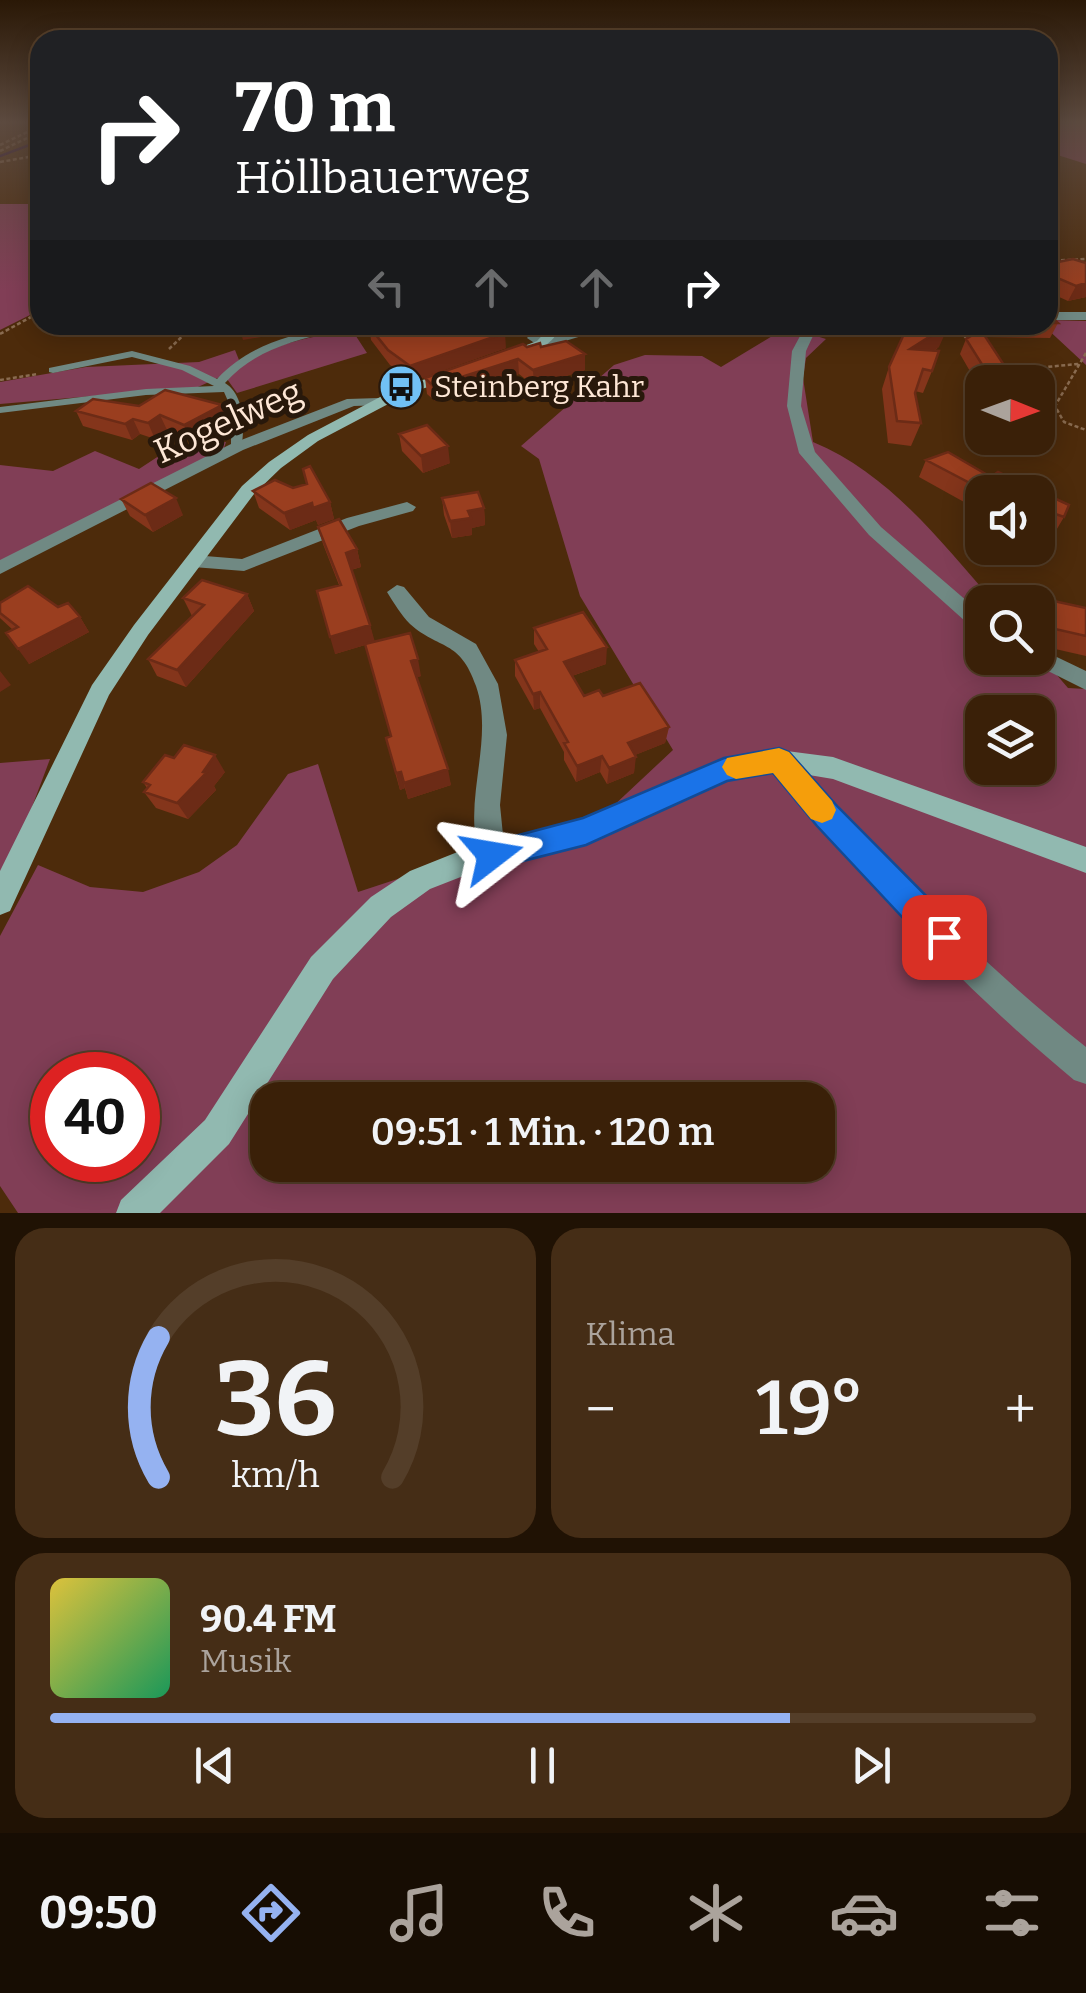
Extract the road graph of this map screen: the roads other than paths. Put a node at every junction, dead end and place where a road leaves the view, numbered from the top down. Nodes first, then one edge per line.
1 (1058, 316) edge
2 (1086, 316) edge
3 (309, 335) edge
4 (536, 335) edge
5 (550, 335) edge
6 (575, 335) edge
7 (807, 335) edge
8 (542, 344) junction
9 (494, 362) edge
10 (53, 370) road end
11 (459, 373) edge
12 (224, 386) junction
13 (114, 395) junction
14 (379, 402) junction
15 (0, 410) edge
16 (90, 413) edge
17 (237, 447) junction
18 (407, 508) dead end
19 (193, 561) junction
20 (0, 568) edge
21 (397, 592) dead end
22 (965, 610) edge
23 (1055, 665) edge
24 (1086, 681) edge
25 (779, 760) junction
26 (492, 855) junction
27 (1086, 860) edge
28 (0, 901) edge
29 (1086, 1068) edge
30 (134, 1213) edge

1 - 2 street
3 - 12 lane
4 - 8 street
5 - 8 main road
6 - 8 street
7 - 22 street
8 - 9 main road
10 - 12 lane
11 - 14 main road
12 - 13 lane
12 - 17 lane
13 - 15 lane
13 - 16 lane
14 - 17 street, Kogelweg
14 - 19 main road
17 - 20 street, Kogelweg
18 - 19 street
19 - 28 main road
21 - 26 street
23 - 24 street
25 - 26 main road
25 - 27 main road
25 - 29 street
26 - 30 main road

